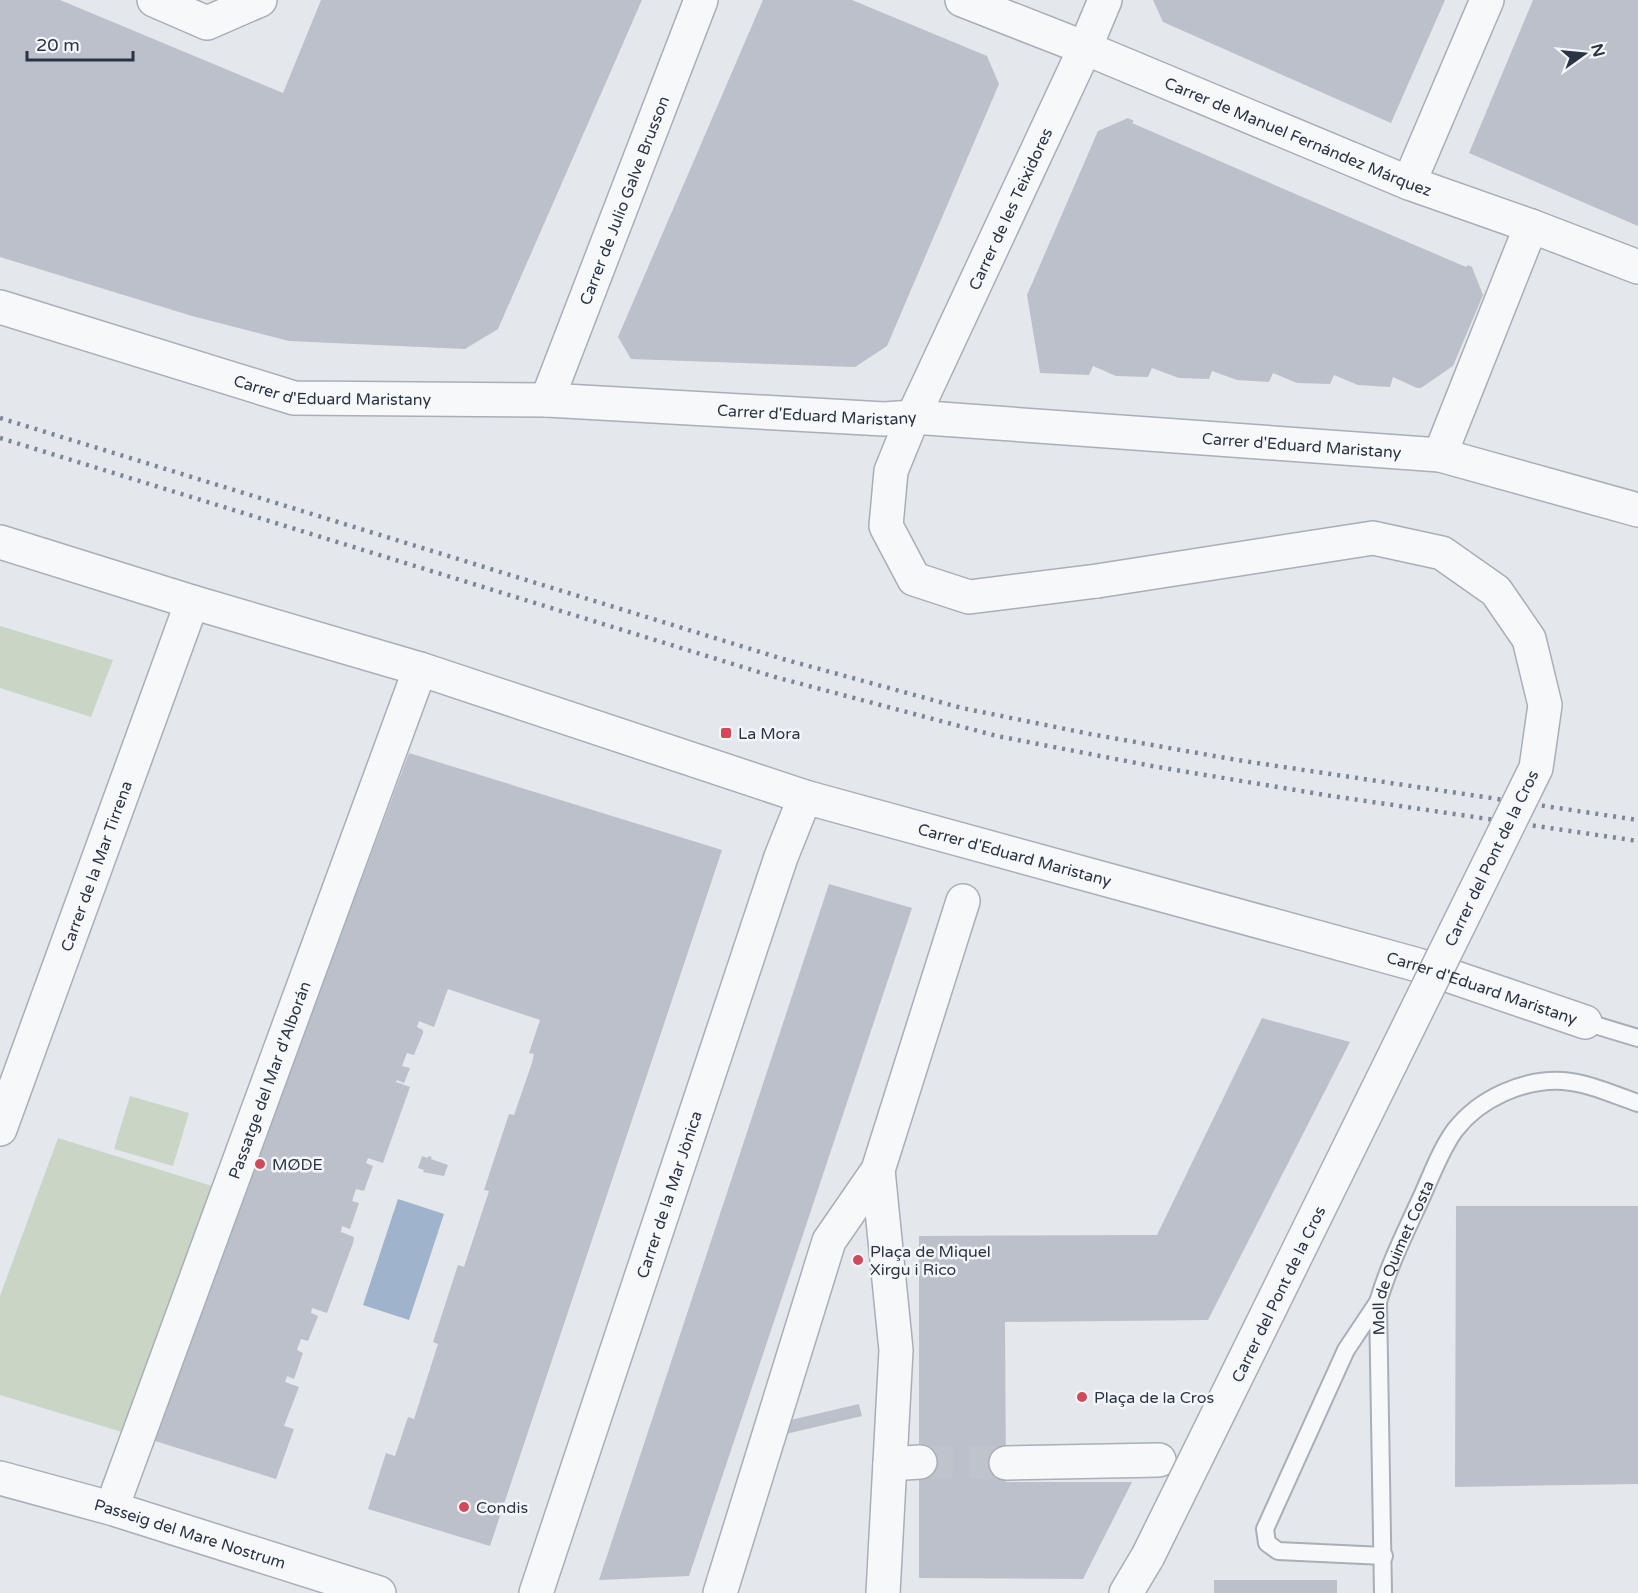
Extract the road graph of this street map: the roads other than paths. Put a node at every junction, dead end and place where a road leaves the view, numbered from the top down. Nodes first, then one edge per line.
1 (154, 0) edge
2 (260, 0) edge
3 (701, 0) edge
4 (962, 0) edge
5 (1105, 0) edge
6 (1487, 0) edge
7 (1085, 48) junction
8 (1408, 183) junction
9 (1531, 226) junction
10 (1638, 267) edge
11 (0, 307) edge
12 (547, 400) junction
13 (913, 417) junction
14 (1440, 455) junction
15 (1638, 510) edge
16 (0, 542) edge
17 (192, 602) junction
18 (420, 669) junction
19 (805, 797) junction
20 (963, 901) dead end
21 (1585, 1022) joint
22 (1638, 1038) edge
23 (1638, 1103) edge
24 (0, 1130) edge
25 (878, 1170) junction
26 (1378, 1302) junction
27 (1160, 1460) dead end
28 (1006, 1463) tunnel mouth
29 (0, 1478) edge
30 (118, 1491) dead end
31 (1384, 1557) junction
32 (380, 1593) edge
33 (536, 1593) edge
34 (720, 1593) edge
35 (883, 1593) edge
36 (1126, 1593) edge
37 (1383, 1593) edge

1 - 2 street
3 - 12 street, Carrer de Julio Galve Brusson
4 - 7 street, Carrer de Manuel Fernández Márquez
5 - 7 street, Carrer de les Teixidores
6 - 8 street
7 - 8 street, Carrer de Manuel Fernández Márquez
7 - 13 street, Carrer de les Teixidores
8 - 9 street, Carrer de Manuel Fernández Márquez
9 - 10 street, Carrer de Manuel Fernández Márquez
9 - 14 street
11 - 12 street, Carrer d'Eduard Maristany
12 - 13 street, Carrer d'Eduard Maristany
13 - 14 street, Carrer d'Eduard Maristany
13 - 36 street, Carrer del Pont de la Cros, bridge
14 - 15 street, Carrer d'Eduard Maristany
16 - 17 street, Carrer d'Eduard Maristany
17 - 18 street, Carrer d'Eduard Maristany
17 - 24 street, Carrer de la Mar Tirrena
18 - 19 street, Carrer d'Eduard Maristany
18 - 30 street, Passatge del Mar d'Alborán
19 - 21 street, Carrer d'Eduard Maristany
19 - 33 street, Carrer de la Mar Jònica
20 - 25 street
21 - 22 lane
23 - 26 lane, Moll de Quimet Costa
25 - 34 street
25 - 35 street
26 - 31 lane, Moll de Quimet Costa
26 - 31 lane
27 - 28 street
29 - 32 street, Passeig del Mare Nostrum
31 - 37 lane, Moll de Quimet Costa

